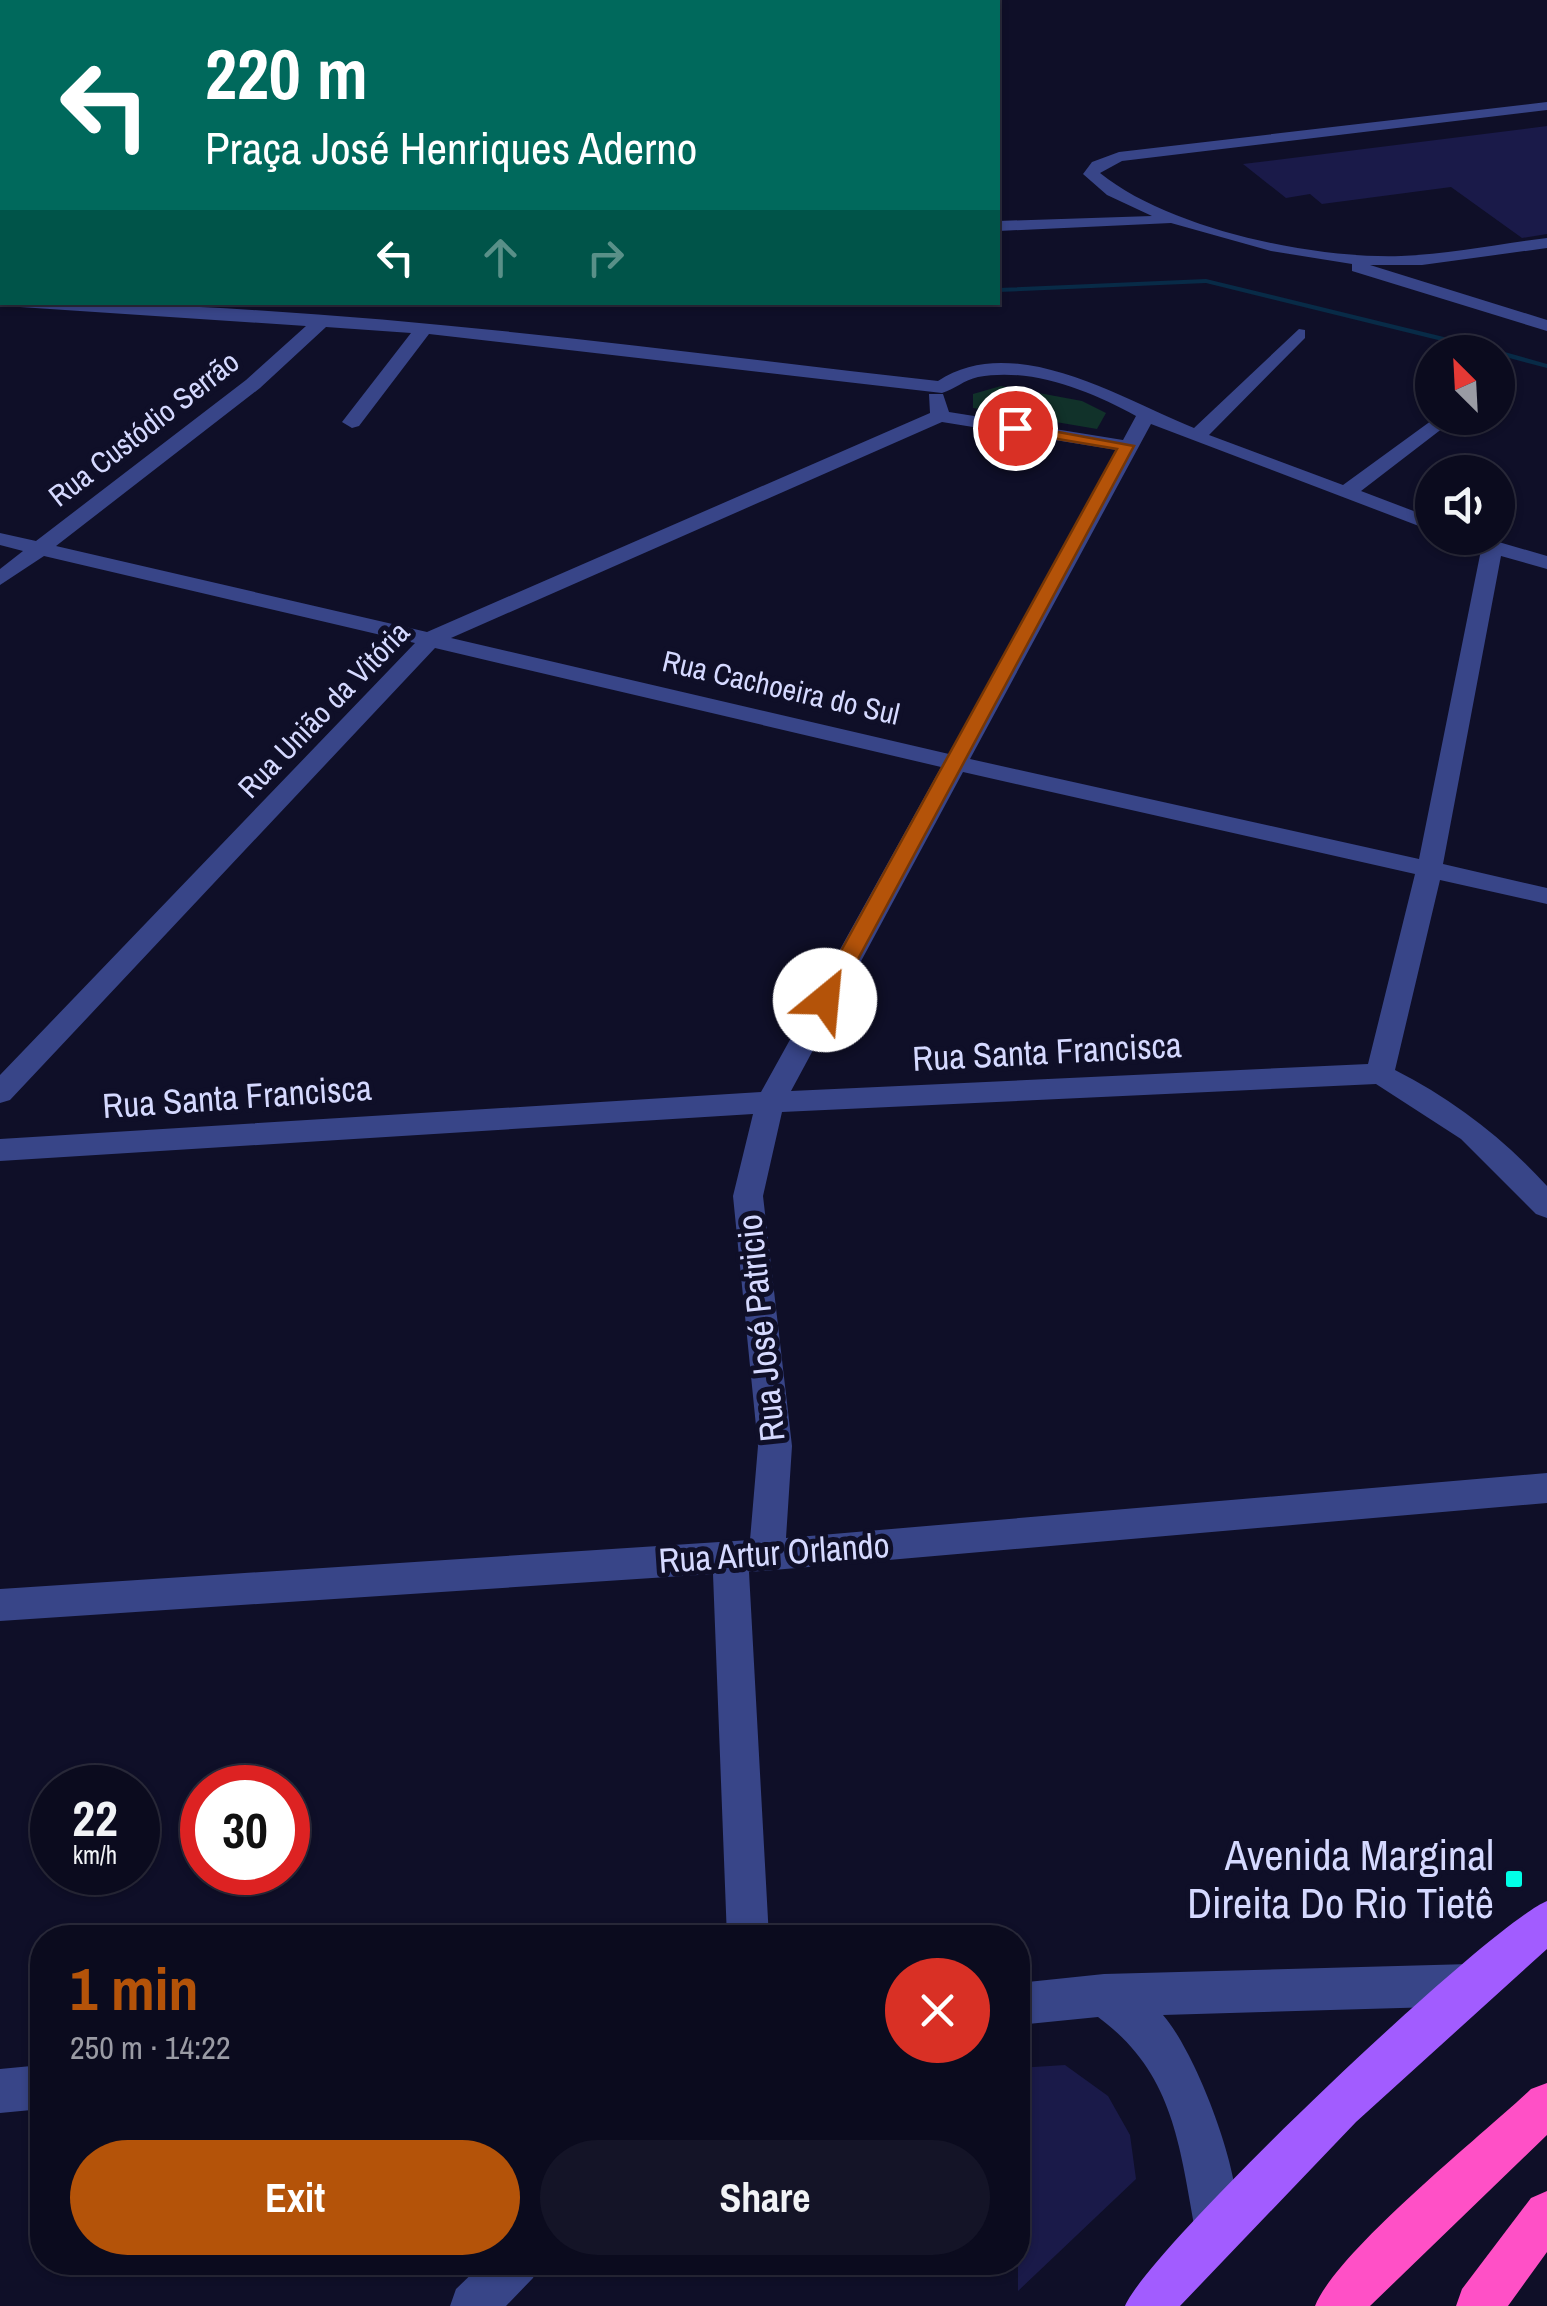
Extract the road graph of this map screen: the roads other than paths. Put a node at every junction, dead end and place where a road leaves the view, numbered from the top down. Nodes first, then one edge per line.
1 (1547, 106) edge
2 (1178, 220) junction
3 (1000, 226) edge
4 (1547, 243) edge
5 (1322, 254) junction
6 (67, 305) edge
7 (298, 305) edge
8 (286, 319) junction
9 (322, 321) junction
10 (1547, 326) edge
11 (424, 328) junction
12 (1300, 334) dead end
13 (942, 387) junction
14 (1148, 414) junction
15 (940, 416) junction
16 (352, 422) dead end
17 (1424, 435) edge
18 (1197, 436) junction
19 (1126, 446) junction
20 (1347, 492) junction
21 (1415, 518) edge
22 (0, 539) edge
23 (40, 548) junction
24 (1515, 554) edge
25 (1491, 555) edge
26 (1547, 563) edge
27 (0, 579) edge
28 (432, 638) junction
29 (952, 762) junction
30 (1430, 866) junction
31 (1547, 896) edge
32 (1380, 1074) junction
33 (0, 1094) edge
34 (770, 1102) junction
35 (0, 1150) edge
36 (1547, 1206) edge
37 (1547, 1488) edge
38 (748, 1557) junction
39 (0, 1605) edge
40 (1547, 1922) edge
41 (748, 1925) edge
42 (1470, 1985) junction
43 (1104, 1995) junction
44 (1030, 2003) edge
45 (30, 2089) edge
46 (0, 2091) edge
47 (1547, 2104) edge
48 (1547, 2214) edge
49 (1218, 2228) junction
50 (504, 2275) edge
51 (473, 2306) edge
52 (1148, 2306) edge
53 (1338, 2306) edge
54 (1478, 2306) edge

1 - 2 street
2 - 3 street
2 - 5 street
4 - 5 street
5 - 10 street
6 - 8 street
7 - 8 street
8 - 9 street
9 - 11 street
9 - 23 street, Rua Custódio Serrão
11 - 13 street
11 - 16 street
12 - 18 street
13 - 14 street
13 - 15 street
14 - 18 street
14 - 19 street, Rua José Patricio
15 - 19 street
15 - 28 street, Rua União da Vitória
17 - 20 street
18 - 20 street
19 - 29 street, Rua José Patricio
20 - 21 street
22 - 23 street, Rua Cachoeira do Sul
23 - 27 street, Rua Custódio Serrão
23 - 28 street, Rua Cachoeira do Sul
24 - 26 street
25 - 30 street
28 - 29 street, Rua Cachoeira do Sul
28 - 33 street, Rua União da Vitória
29 - 30 street, Rua Cachoeira do Sul
29 - 34 street, Rua José Patricio
30 - 31 street, Rua Cachoeira do Sul
30 - 32 street
32 - 34 street, Rua Santa Francisca
32 - 36 street
34 - 35 street, Rua Santa Francisca
34 - 38 street, Rua José Patricio
37 - 38 street, Rua Artur Orlando
38 - 39 street, Rua Artur Orlando
38 - 41 street, Rua José Patricio
40 - 42 main road
42 - 43 street
42 - 49 main road
43 - 44 street
43 - 49 street
45 - 46 street
47 - 53 highway
48 - 54 highway
49 - 52 main road
50 - 51 street

